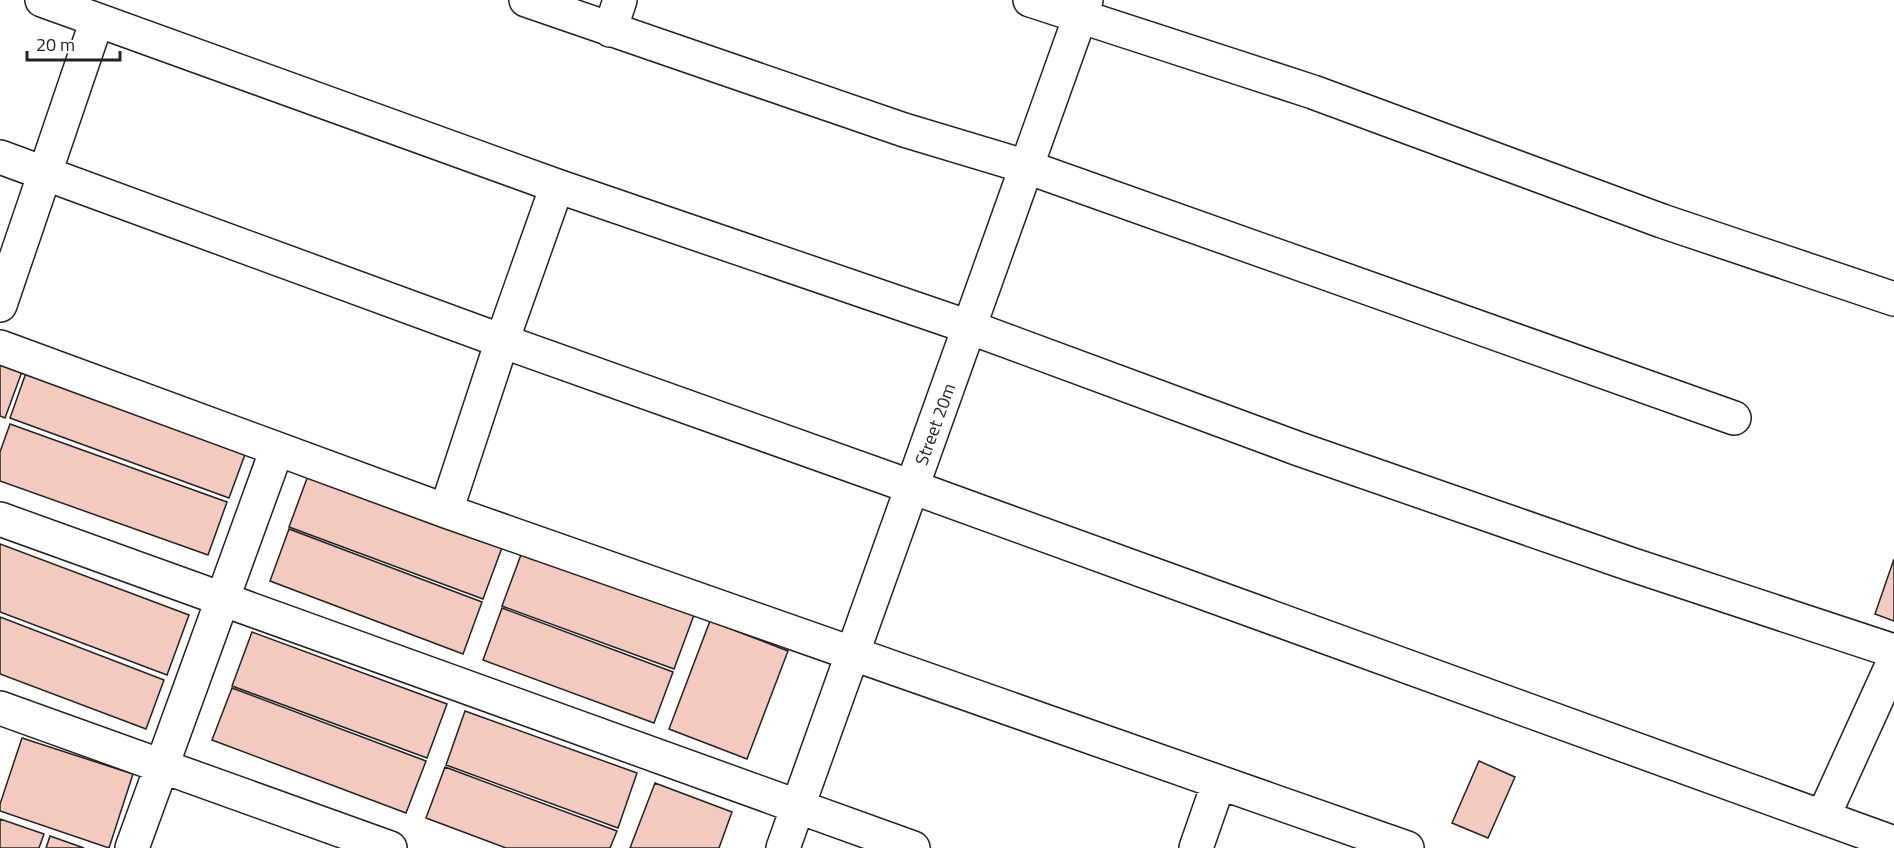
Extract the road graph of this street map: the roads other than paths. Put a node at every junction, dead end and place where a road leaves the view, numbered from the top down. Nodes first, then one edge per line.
1 (42, 0) edge
2 (526, 0) edge
3 (1030, 0) edge
4 (1083, 8) edge
5 (615, 15) edge
6 (97, 20) junction
7 (0, 157) edge
8 (1027, 167) junction
9 (45, 173) junction
10 (557, 186) junction
11 (1894, 299) edge
12 (0, 305) edge
13 (969, 327) junction
14 (502, 341) junction
15 (0, 347) edge
16 (1734, 418) dead end
17 (277, 449) junction
18 (912, 487) junction
19 (446, 511) junction
20 (0, 519) edge
21 (222, 599) junction
22 (1894, 651) edge
23 (852, 654) junction
24 (1894, 661) edge
25 (0, 708) edge
26 (162, 766) junction
27 (1219, 782) junction
28 (798, 806) junction
29 (1823, 817) junction
30 (334, 839) edge
31 (1894, 843) edge
32 (132, 848) edge
33 (390, 848) edge
34 (783, 848) edge
35 (913, 848) edge
36 (1196, 848) edge
37 (1407, 848) edge

1 - 6 street
2 - 5 street
3 - 4 street
4 - 8 street, Street 20m
4 - 11 street
5 - 8 street
6 - 9 street
6 - 10 street
7 - 9 street
8 - 13 street, Street 20m
8 - 16 street
9 - 12 street
9 - 14 street
10 - 13 street
10 - 14 street
13 - 18 street, Street 20m
13 - 22 street
14 - 18 street
14 - 19 street
15 - 17 street
17 - 19 street
17 - 21 street
18 - 23 street, Street 20m
18 - 29 street
19 - 23 street
20 - 21 street
21 - 26 street
21 - 28 street
23 - 27 street
23 - 28 street, Street 20m
24 - 29 street
25 - 26 street
26 - 30 street
26 - 32 street
27 - 36 street
27 - 37 street
28 - 34 street, Street 20m
28 - 35 street
29 - 31 street
30 - 33 street

